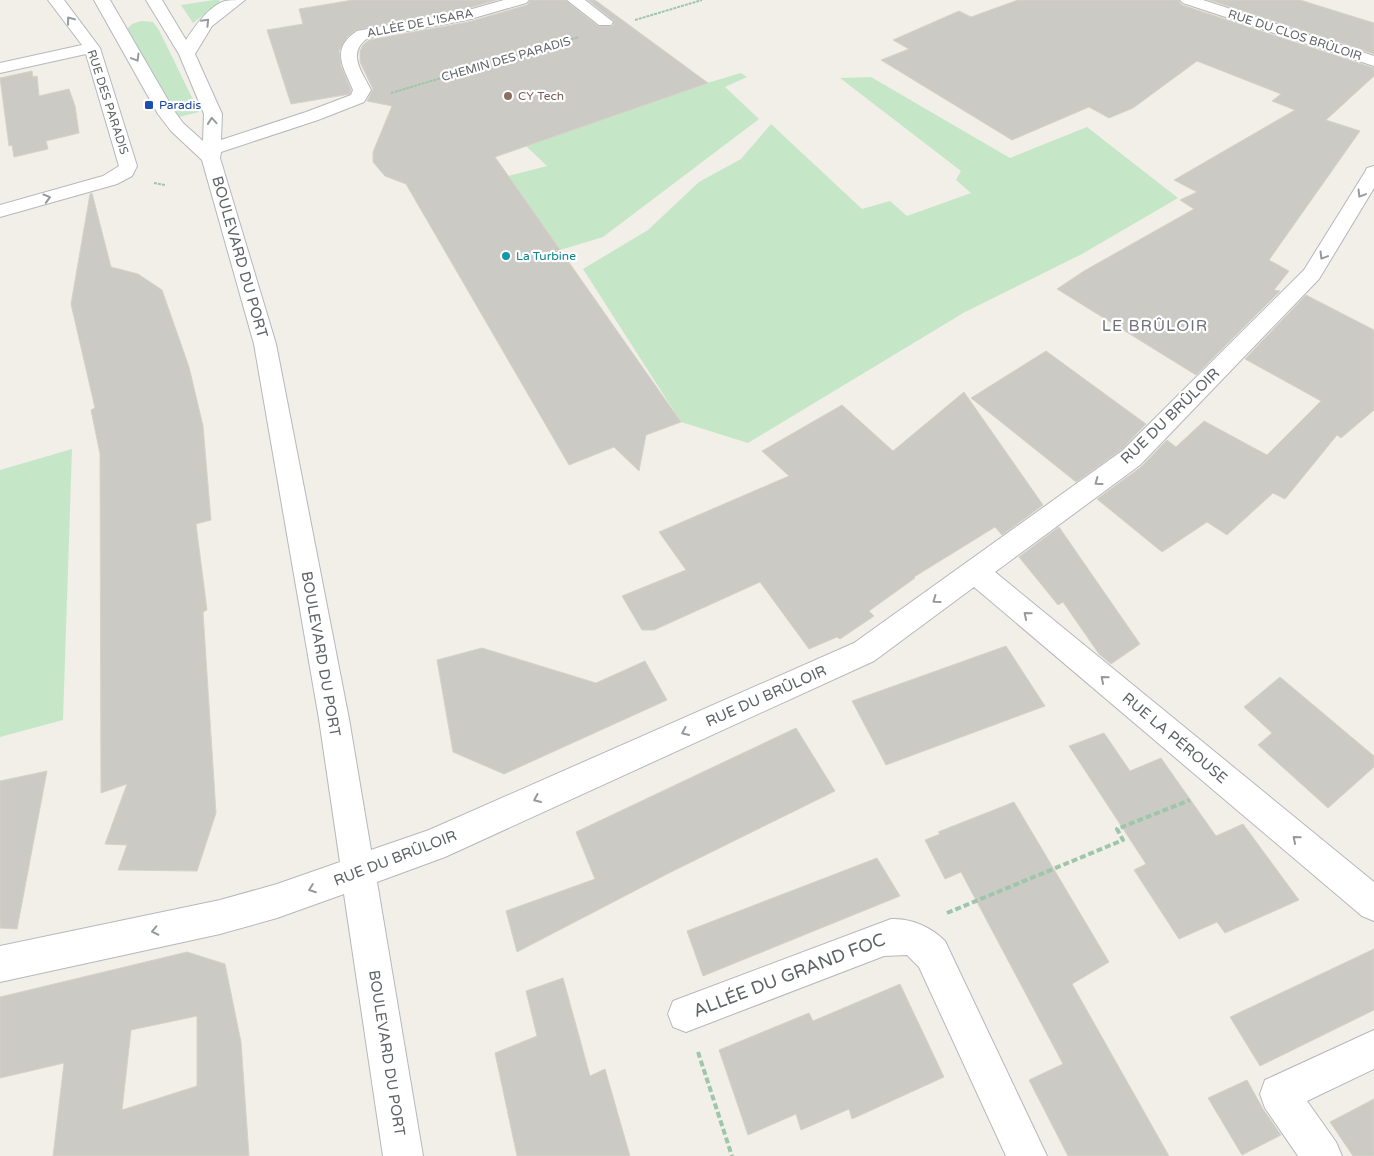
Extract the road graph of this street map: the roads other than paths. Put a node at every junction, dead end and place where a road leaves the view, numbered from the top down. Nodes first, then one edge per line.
1 (56, 0) edge
2 (102, 0) edge
3 (154, 0) edge
4 (237, 0) edge
5 (521, 0) edge
6 (575, 0) edge
7 (1188, 0) edge
8 (604, 22) dead end
9 (92, 48) junction
10 (187, 54) junction
11 (1374, 61) edge
12 (0, 68) edge
13 (209, 152) junction
14 (1374, 172) edge
15 (0, 212) edge
16 (976, 572) junction
17 (358, 872) junction
18 (1374, 904) edge
19 (0, 964) edge
20 (686, 1014) road end
21 (1374, 1049) edge
22 (403, 1156) edge
23 (1027, 1156) edge
24 (1322, 1156) edge

9 -> 1 street, RUE DES PARADIS
2 -> 13 street
3 - 10 street, BOULEVARD DU PORT
10 -> 4 street
5 - 13 street, ALLÉE DE L'ISARA
6 - 8 street
7 - 11 street, RUE DU CLOS BRÛLOIR
9 - 12 street
15 -> 9 street, RUE DES PARADIS
13 -> 10 street, BOULEVARD DU PORT
13 - 17 street, BOULEVARD DU PORT
14 -> 16 street, RUE DU BRÛLOIR
16 -> 17 street, RUE DU BRÛLOIR
18 -> 16 street, RUE LA PÉROUSE
17 -> 19 street, RUE DU BRÛLOIR
17 - 22 street, BOULEVARD DU PORT
20 - 23 street, ALLÉE DU GRAND FOC
21 - 24 street

